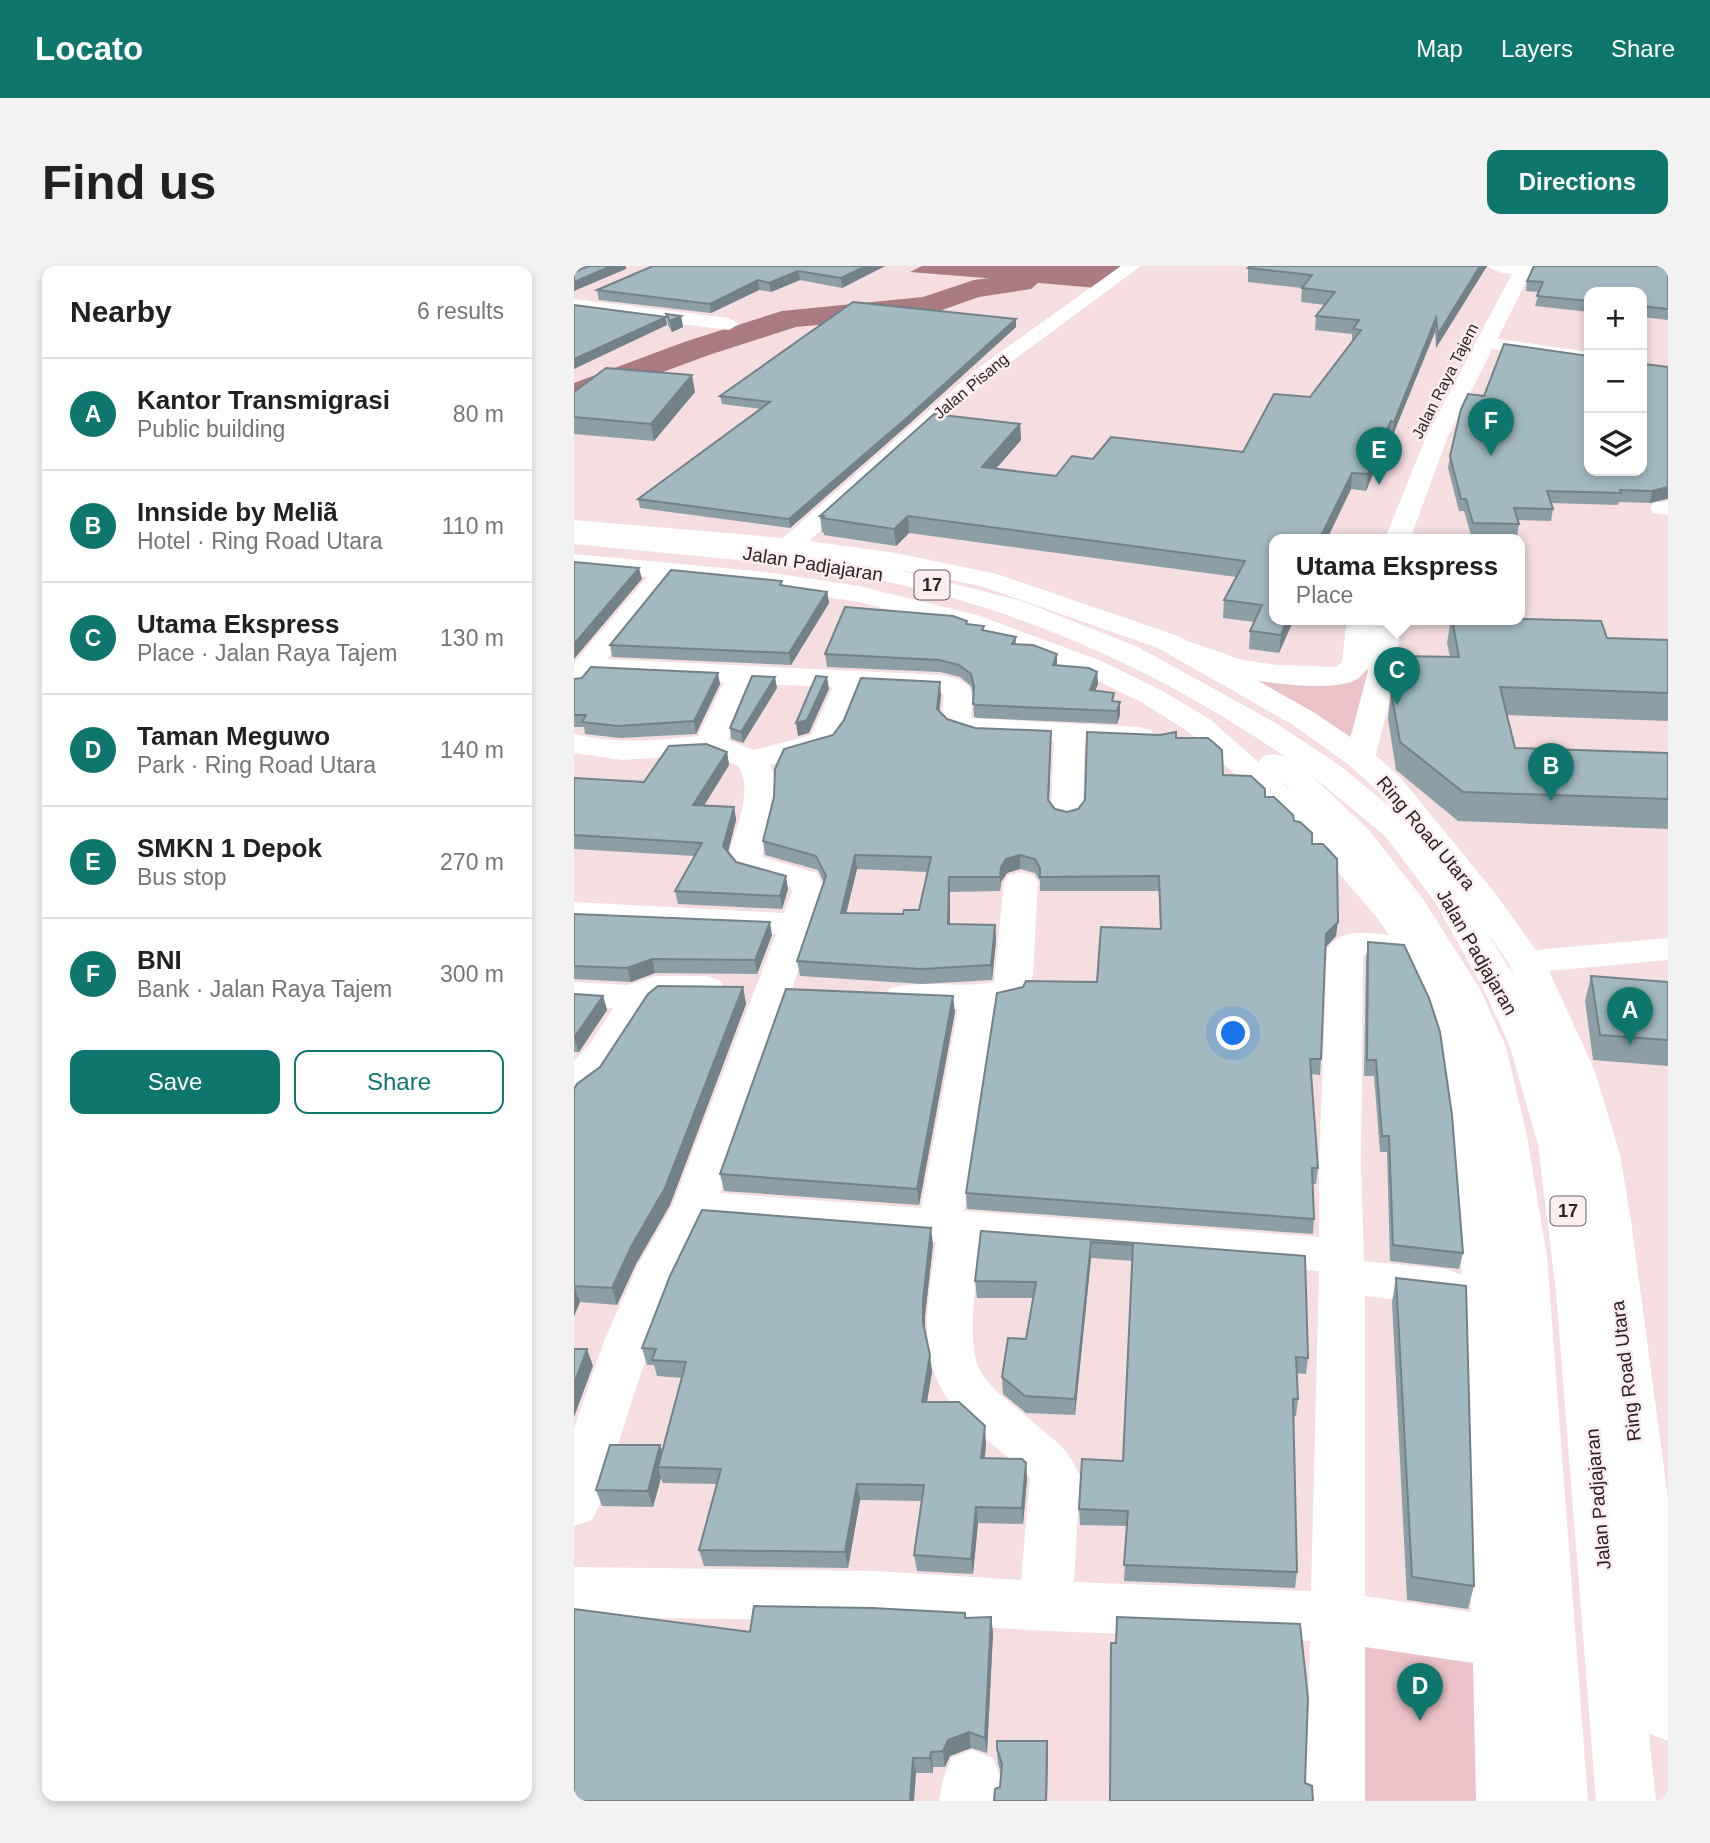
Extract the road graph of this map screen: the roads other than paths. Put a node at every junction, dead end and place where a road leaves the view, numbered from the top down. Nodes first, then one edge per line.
1 (1132, 266) edge
2 (1497, 266) edge
3 (1514, 267) edge
4 (597, 291) edge
5 (574, 303) edge
6 (729, 324) dead end
7 (1486, 343) junction
8 (1584, 357) edge
9 (1426, 438) junction
10 (1381, 534) edge
11 (1398, 534) edge
12 (575, 535) edge
13 (789, 546) junction
14 (574, 562) edge
15 (667, 570) junction
16 (1360, 625) edge
17 (1386, 625) edge
18 (1168, 642) junction
19 (743, 673) junction
20 (581, 674) edge
21 (851, 679) junction
22 (1200, 726) junction
23 (1070, 734) junction
24 (574, 743) edge
25 (712, 744) junction
26 (1360, 758) junction
27 (752, 760) junction
28 (1067, 814) edge
29 (1021, 881) dead end
30 (574, 913) edge
31 (796, 924) junction
32 (1416, 948) junction
33 (1668, 949) edge
34 (1526, 962) junction
35 (772, 989) junction
36 (814, 992) edge
37 (574, 994) edge
38 (869, 995) edge
39 (636, 997) junction
40 (979, 997) junction
41 (574, 1087) edge
42 (693, 1207) junction
43 (950, 1226) junction
44 (1342, 1266) junction
45 (1486, 1292) junction
46 (1515, 1454) junction
47 (574, 1504) edge
48 (574, 1592) edge
49 (1046, 1606) junction
50 (1337, 1617) junction
51 (1501, 1642) junction
52 (1668, 1713) edge
53 (1335, 1801) edge
54 (1506, 1801) edge
55 (1558, 1801) edge
56 (1626, 1801) edge

1 - 13 main road, Jalan Pisang
2 - 3 main road
3 - 7 main road, Jalan Raya Tajem
3 - 9 main road, Jalan Raya Tajem
4 - 5 main road
5 - 6 main road
7 - 8 main road
7 - 9 main road, Jalan Raya Tajem
9 - 10 main road, Jalan Raya Tajem
9 - 11 main road, Jalan Raya Tajem
12 - 13 main road, Ring Road Utara
12 - 46 main road, Jalan Padjajaran / 17
12 - 56 main road, Jalan Padjajaran / 17
13 - 18 main road, Ring Road Utara
14 - 15 main road
15 - 20 main road
15 - 22 main road
16 - 18 main road
17 - 26 main road
18 - 26 main road, Ring Road Utara
19 - 20 main road
19 - 21 main road
19 - 25 main road
21 - 23 main road
21 - 27 main road
22 - 23 main road
22 - 32 main road
23 - 28 main road
24 - 25 main road
25 - 27 main road
26 - 34 main road, Ring Road Utara
27 - 31 main road
29 - 40 main road
30 - 31 main road
31 - 35 main road
32 - 44 main road
32 - 45 main road
33 - 34 main road
34 - 52 main road, Ring Road Utara
35 - 36 main road
35 - 39 main road
35 - 42 main road
37 - 39 main road
38 - 40 main road
39 - 41 main road
40 - 43 main road
42 - 43 main road
42 - 47 main road
43 - 44 main road
43 - 49 main road
44 - 45 main road
44 - 50 main road
45 - 46 main road
46 - 51 main road
46 - 55 main road, Jalan Padjajaran / 17
48 - 49 main road
49 - 50 main road
50 - 51 main road
50 - 53 main road
51 - 54 main road

